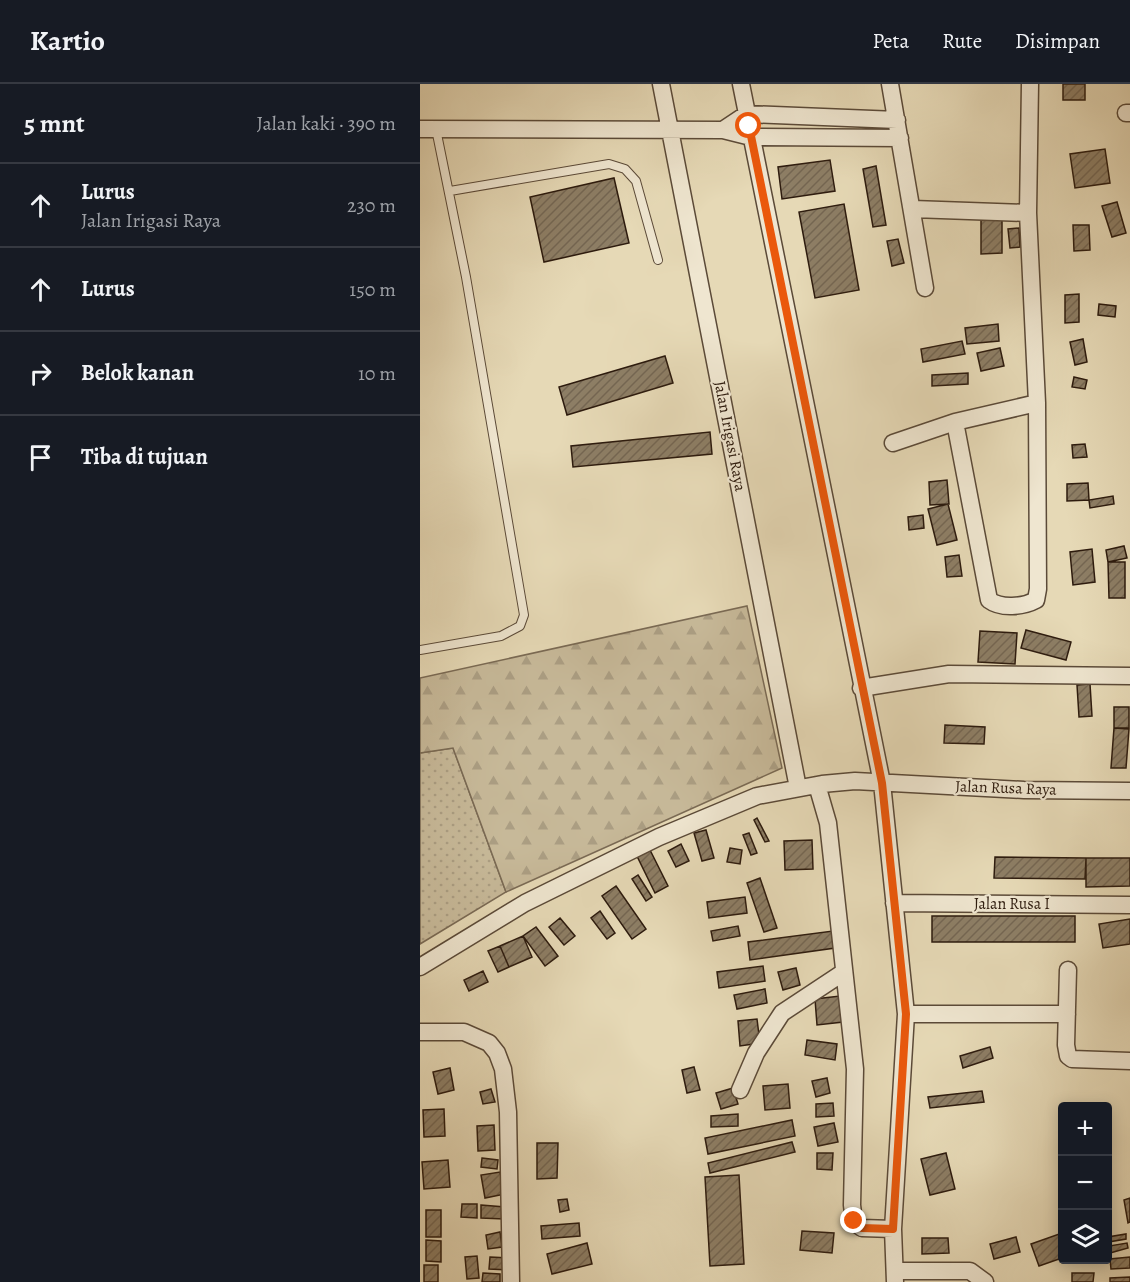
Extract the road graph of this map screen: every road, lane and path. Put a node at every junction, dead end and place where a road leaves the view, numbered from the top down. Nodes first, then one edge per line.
1 (661, 84) edge
2 (741, 84) edge
3 (890, 84) edge
4 (1030, 84) edge
5 (747, 114) junction
6 (897, 120) junction
7 (428, 129) edge
8 (670, 130) junction
9 (723, 130) junction
10 (751, 137) junction
11 (900, 138) junction
12 (450, 191) junction
13 (913, 209) junction
14 (1028, 213) junction
15 (658, 260) dead end
16 (925, 288) dead end
17 (1037, 403) junction
18 (955, 422) junction
19 (893, 443) dead end
20 (420, 650) edge
21 (1130, 676) edge
22 (861, 688) junction
23 (882, 783) junction
24 (819, 784) junction
25 (798, 788) junction
26 (1130, 791) edge
27 (894, 903) junction
28 (1130, 905) edge
29 (420, 967) edge
30 (1068, 970) dead end
31 (844, 972) junction
32 (906, 1014) junction
33 (1067, 1014) junction
34 (420, 1032) edge
35 (1130, 1062) edge
36 (740, 1090) dead end
37 (893, 1229) junction
38 (895, 1276) edge
39 (511, 1282) edge
40 (985, 1282) edge

1 - 8 street, Jalan Irigasi Raya
2 - 5 street
3 - 6 street
4 - 14 street
5 - 6 street
5 - 9 street
5 - 10 street
6 - 11 street
7 - 8 street
7 - 12 lane
8 - 9 street
8 - 25 street, Jalan Irigasi Raya
9 - 10 street
10 - 11 street
10 - 22 street
11 - 13 street
12 - 15 lane
12 - 20 lane
13 - 14 street
13 - 16 street
14 - 17 street
17 - 18 street
17 - 18 street
18 - 19 street
21 - 22 street
22 - 23 street
23 - 24 street, Jalan Rusa Raya
23 - 26 street, Jalan Rusa Raya
23 - 27 street
24 - 25 street, Jalan Rusa Raya
24 - 31 street
25 - 29 street, Jalan Rusa Raya
27 - 28 street, Jalan Rusa I
27 - 32 street
30 - 33 street
31 - 36 street
31 - 37 street
32 - 33 street
32 - 37 street
33 - 35 street
34 - 39 street
37 - 38 street
38 - 40 street

